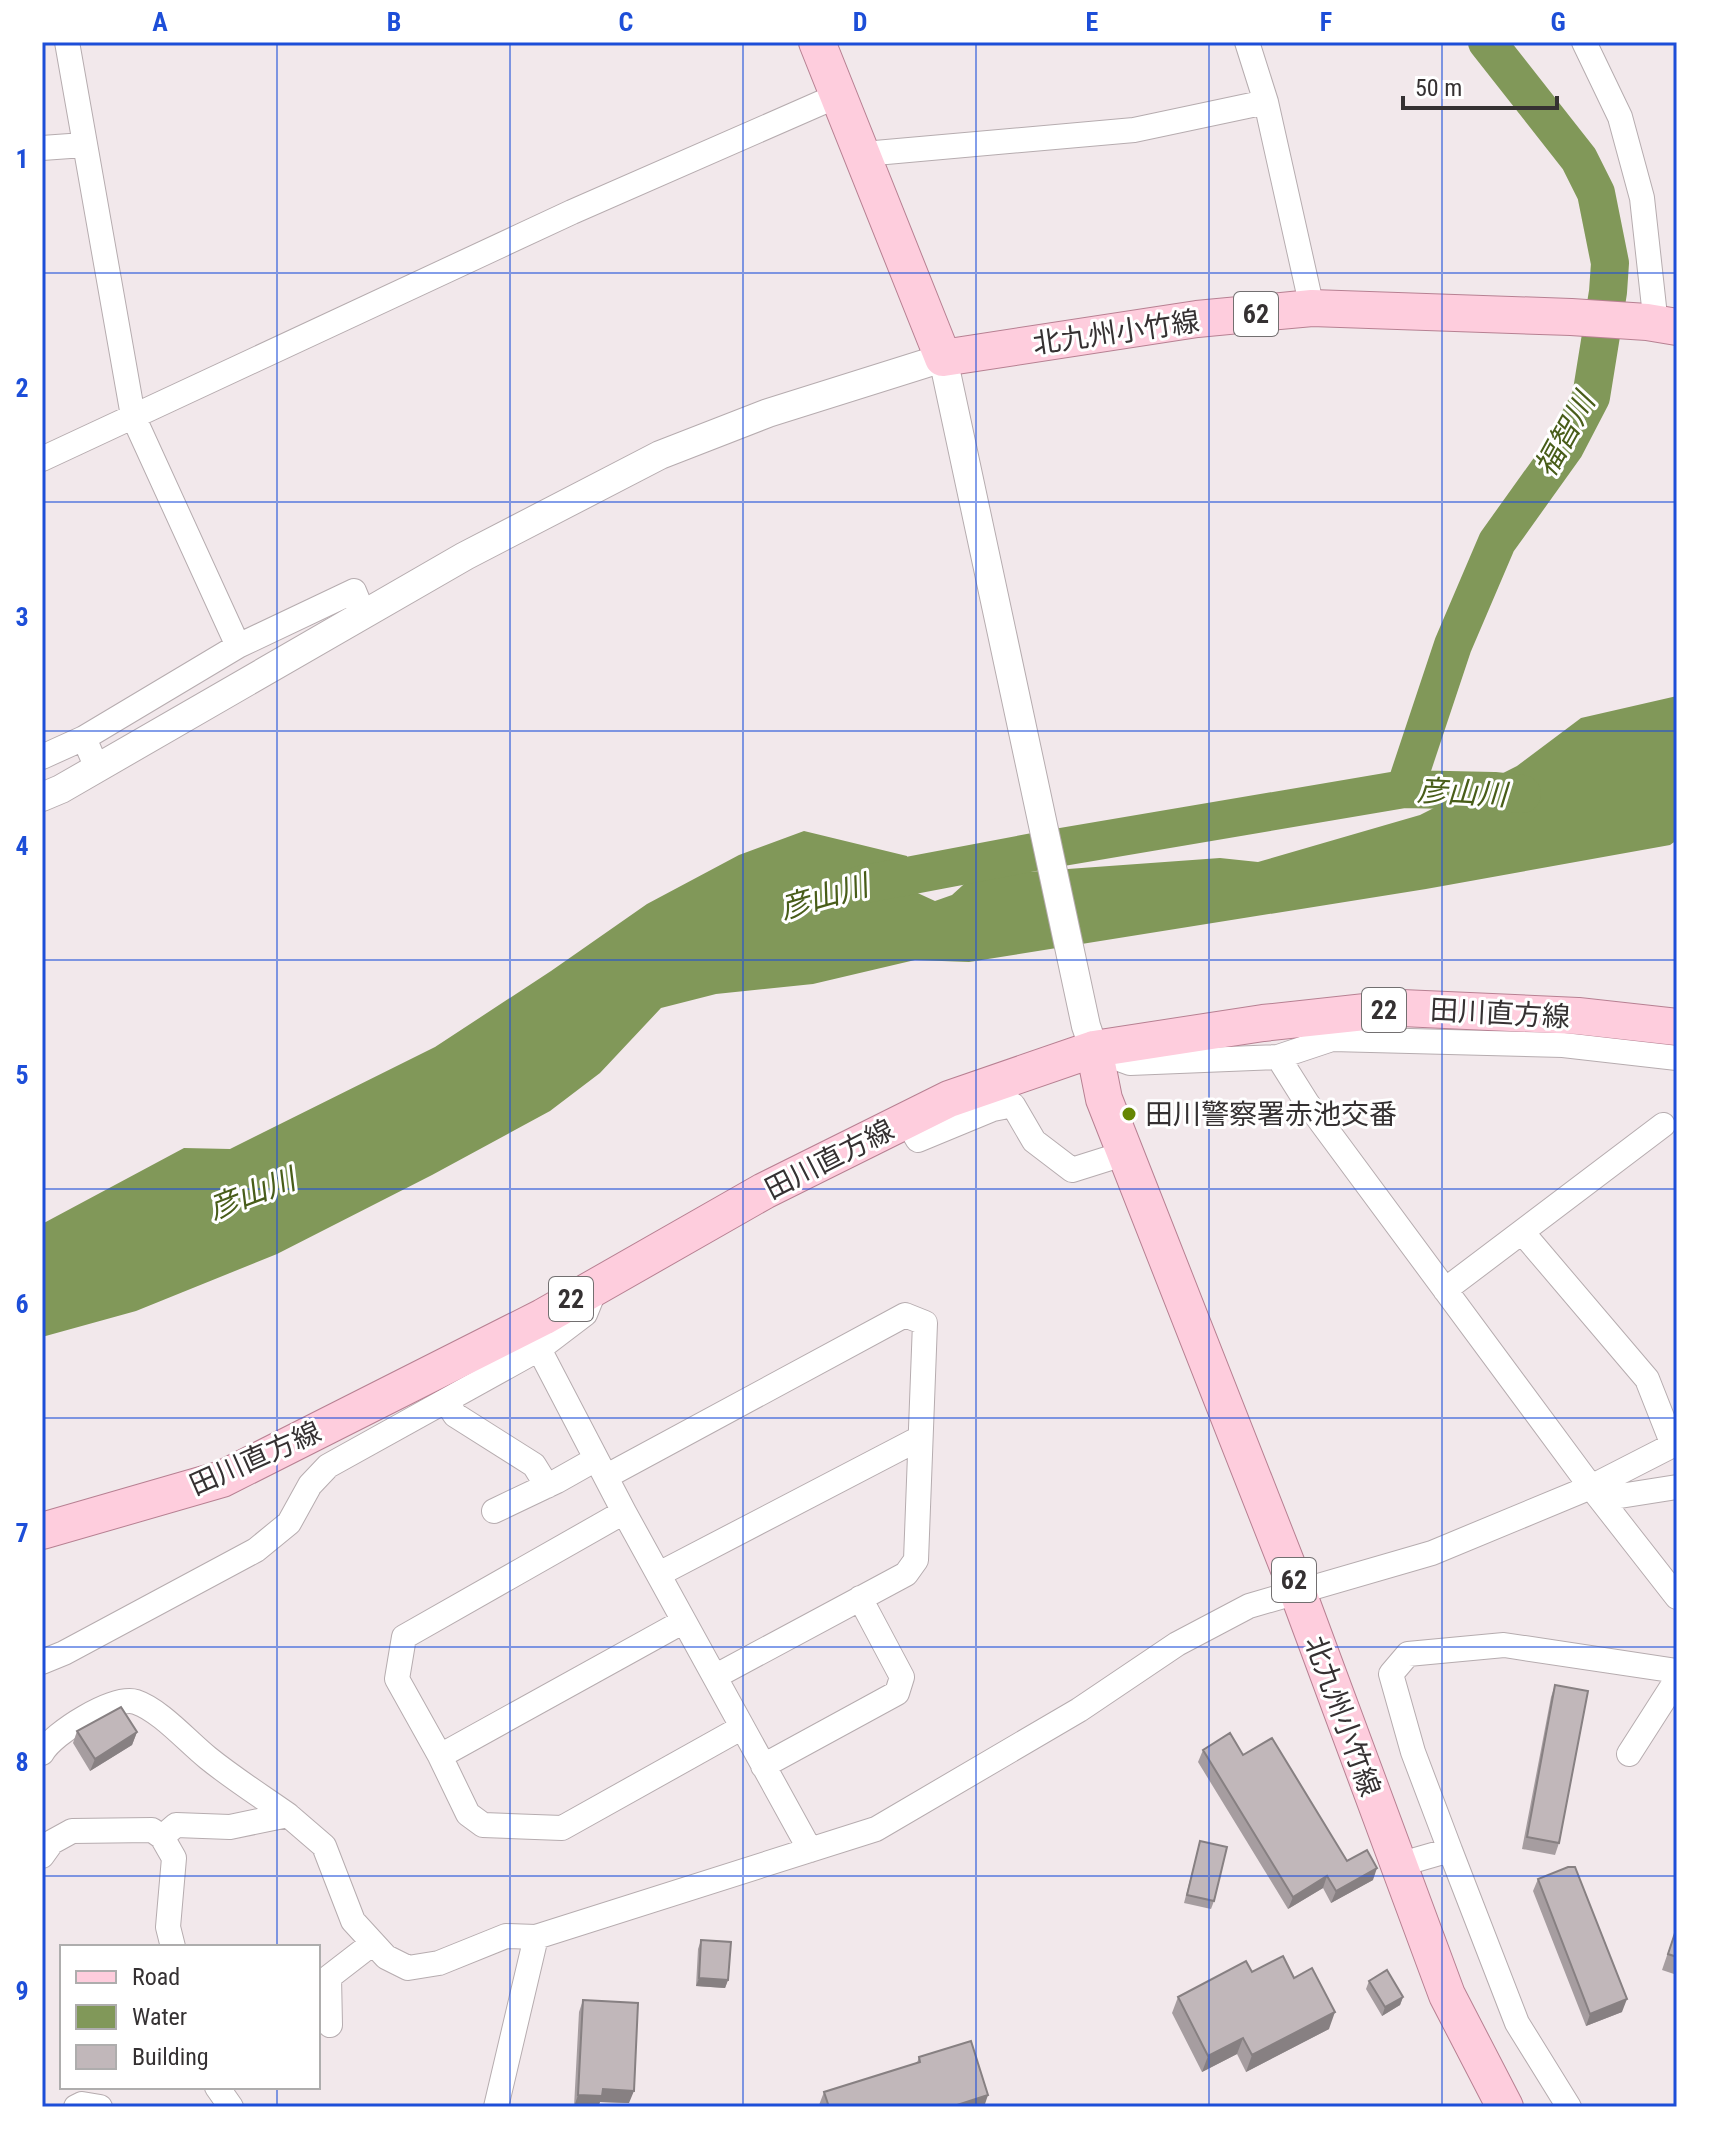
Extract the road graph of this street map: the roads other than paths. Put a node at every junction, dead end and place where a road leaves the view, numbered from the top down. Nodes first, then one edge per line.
1 (67, 42) edge
2 (817, 42) edge
3 (1247, 42) edge
4 (1584, 42) edge
5 (839, 95) junction
6 (1266, 102) junction
7 (84, 145) junction
8 (42, 148) edge
9 (864, 154) junction
10 (1312, 308) junction
11 (1660, 324) edge
12 (946, 371) junction
13 (133, 416) junction
14 (42, 459) edge
15 (364, 615) junction
16 (238, 646) junction
17 (84, 738) junction
18 (42, 757) edge
19 (97, 768) junction
20 (42, 797) edge
21 (1677, 1027) edge
22 (1090, 1038) junction
23 (1278, 1057) junction
24 (1677, 1058) edge
25 (906, 1120) junction
26 (1663, 1125) dead end
27 (1126, 1153) junction
28 (1522, 1232) junction
29 (597, 1284) junction
30 (1445, 1290) junction
31 (539, 1349) junction
32 (446, 1401) junction
33 (920, 1438) junction
34 (1675, 1444) edge
35 (602, 1467) junction
36 (547, 1486) junction
37 (1677, 1487) edge
38 (1596, 1493) junction
39 (494, 1511) dead end
40 (624, 1512) junction
41 (42, 1531) edge
42 (659, 1574) junction
43 (1297, 1590) junction
44 (1677, 1597) edge
45 (860, 1598) junction
46 (684, 1621) junction
47 (42, 1662) edge
48 (1677, 1671) edge
49 (716, 1676) junction
50 (1677, 1679) edge
51 (741, 1728) junction
52 (42, 1753) edge
53 (1629, 1754) dead end
54 (440, 1756) junction
55 (763, 1766) junction
56 (288, 1815) junction
57 (51, 1832) edge
58 (162, 1837) junction
59 (810, 1850) junction
60 (1450, 1850) junction
61 (42, 1856) edge
62 (1398, 1865) junction
63 (536, 1937) junction
64 (373, 1943) junction
65 (172, 1945) edge
66 (330, 2025) dead end
67 (218, 2089) edge
68 (76, 2107) edge
69 (100, 2107) edge
70 (231, 2107) edge
71 (496, 2107) edge
72 (1505, 2107) edge
73 (1569, 2107) edge

1 - 7 street
2 - 5 main road
3 - 6 street
4 - 11 street
5 - 9 main road
5 - 13 street
6 - 9 street
6 - 10 street
7 - 8 street
7 - 13 street
9 - 12 main road
10 - 11 main road, 北九州小竹線 / 62
10 - 12 main road, 北九州小竹線 / 62
12 - 15 street
12 - 22 street
13 - 14 street
13 - 16 street
15 - 16 street
15 - 19 street
16 - 17 street
17 - 18 street
17 - 19 street
19 - 20 street
21 - 22 main road, 田川直方線 / 22
22 - 23 street
22 - 25 main road, 田川直方線 / 22
22 - 27 main road, 北九州小竹線 / 62
23 - 24 street
23 - 30 street
25 - 27 street
25 - 29 main road, 田川直方線 / 22
26 - 28 street
27 - 43 main road, 北九州小竹線 / 62
28 - 30 street
28 - 34 street
29 - 31 street
29 - 41 main road, 田川直方線 / 22
30 - 38 street
31 - 32 street
31 - 35 street
32 - 36 street
32 - 47 street
33 - 35 street
33 - 42 street
33 - 45 street
34 - 38 street
35 - 36 street
35 - 40 street
36 - 39 street
37 - 38 street
38 - 43 street
38 - 44 street
40 - 42 street
40 - 54 street
42 - 46 street
43 - 59 street
43 - 62 main road, 北九州小竹線 / 62
45 - 49 street
45 - 55 street
46 - 49 street
46 - 54 street
48 - 60 street
49 - 51 street
50 - 53 street
51 - 54 street
51 - 55 street
52 - 56 street
55 - 59 street
56 - 58 street
56 - 64 street
57 - 58 street
57 - 61 street
58 - 65 street
59 - 63 street
60 - 62 street
60 - 73 street
62 - 72 main road, 北九州小竹線 / 62
63 - 64 street
63 - 71 street
64 - 66 street
67 - 70 street
68 - 69 street

